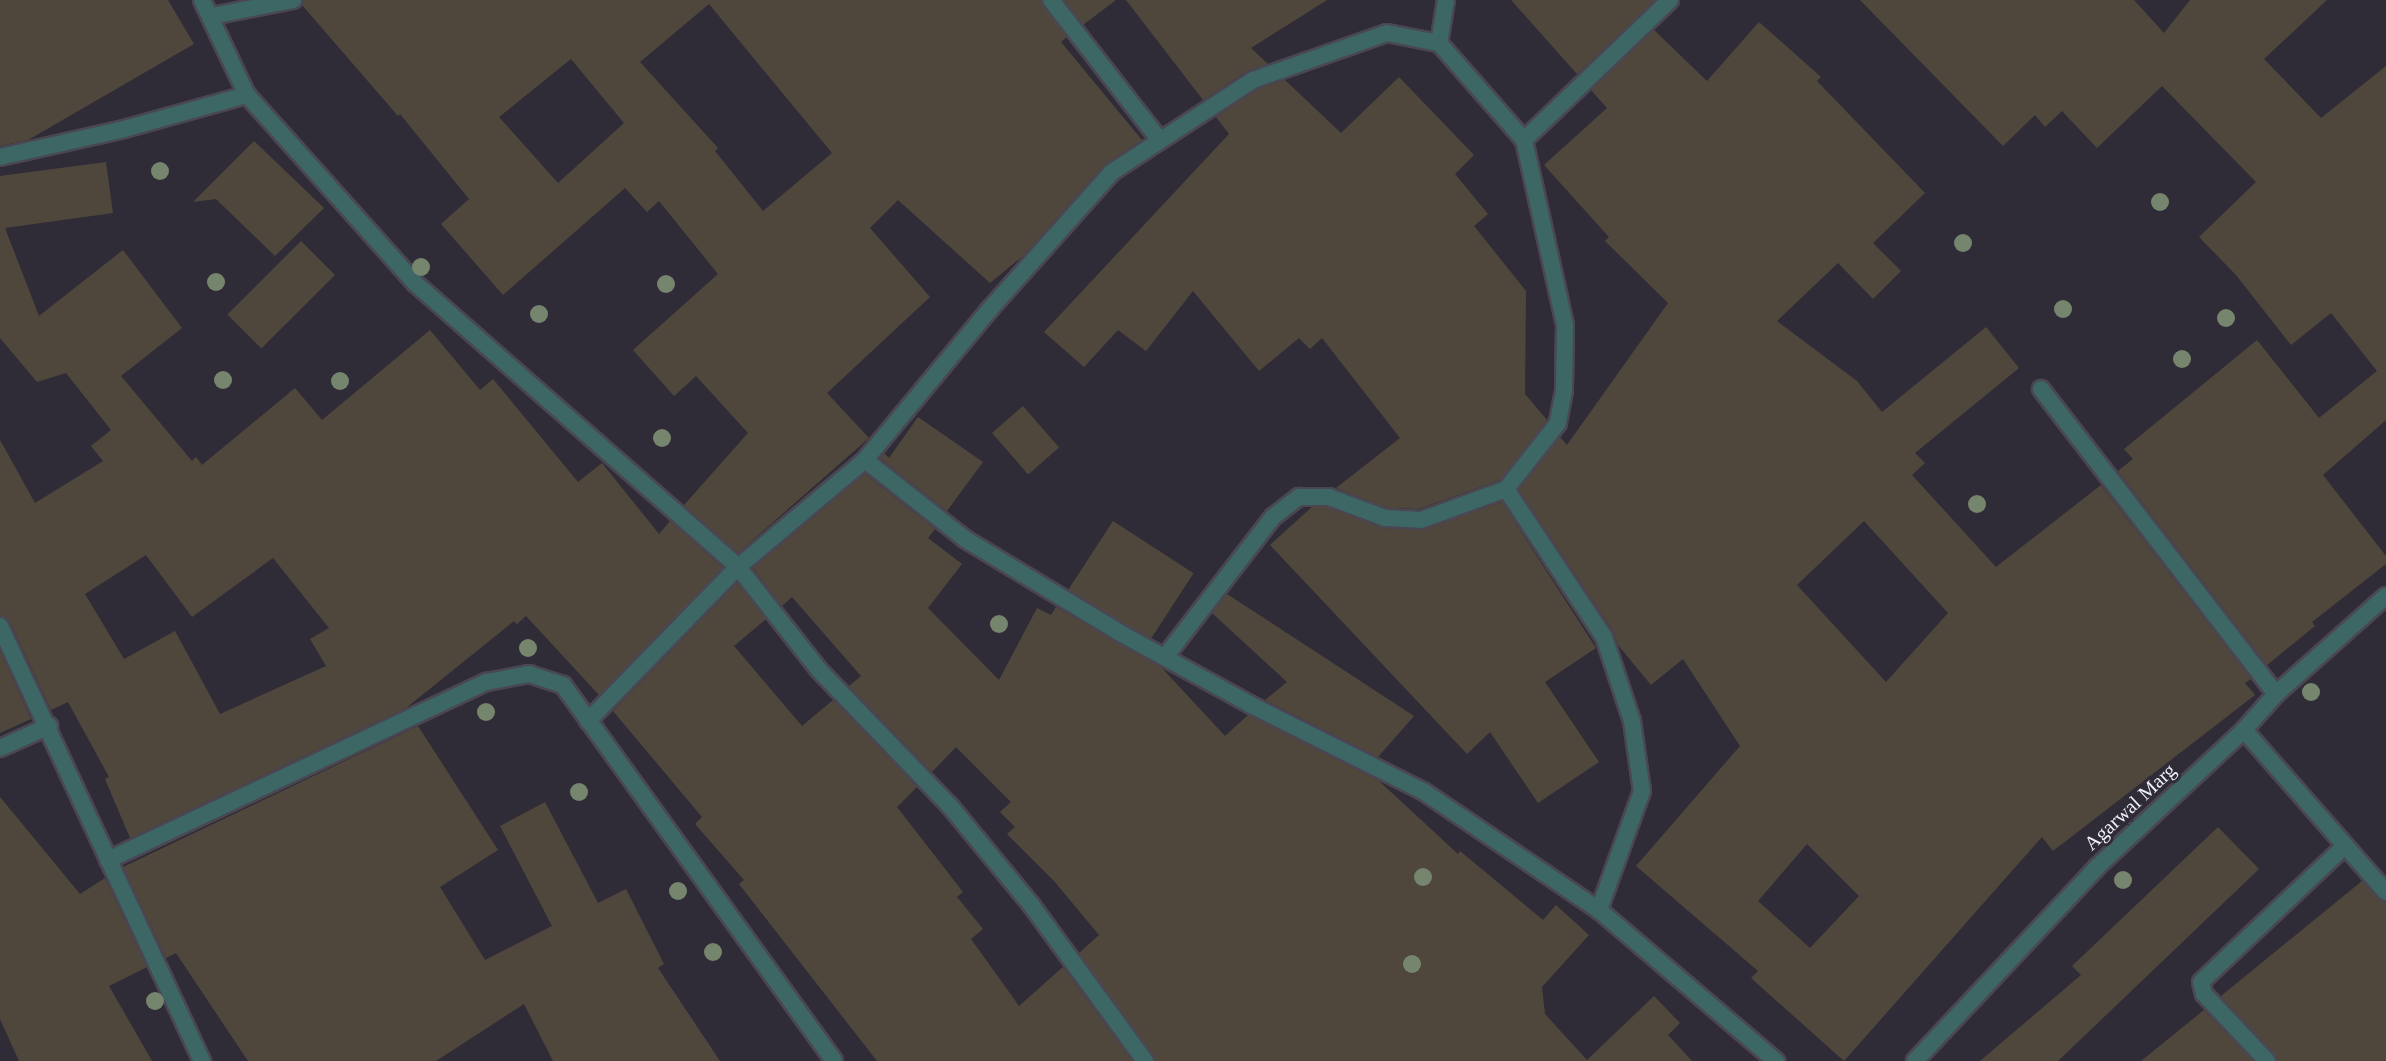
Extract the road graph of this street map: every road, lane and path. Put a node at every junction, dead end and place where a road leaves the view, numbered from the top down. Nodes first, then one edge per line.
1 (202, 0) edge
2 (293, 0) edge
3 (1051, 0) edge
4 (1446, 0) edge
5 (1671, 0) edge
6 (212, 16) junction
7 (1439, 43) junction
8 (247, 95) junction
9 (1159, 139) junction
10 (1524, 140) junction
11 (0, 157) edge
12 (2041, 389) dead end
13 (865, 460) junction
14 (1506, 489) junction
15 (738, 567) junction
16 (2386, 596) edge
17 (0, 626) edge
18 (1165, 657) junction
19 (2276, 694) junction
20 (588, 721) junction
21 (49, 726) junction
22 (2244, 730) junction
23 (0, 748) edge
24 (2345, 846) junction
25 (108, 860) junction
26 (2386, 892) edge
27 (1599, 910) junction
28 (202, 1061) edge
29 (834, 1061) edge
30 (1145, 1061) edge
31 (1776, 1061) edge
32 (1915, 1061) edge
33 (2267, 1061) edge

1 - 6 street
2 - 6 street
3 - 9 street
4 - 7 street
5 - 10 street
6 - 8 street
7 - 9 street
7 - 10 street
8 - 11 street
8 - 15 street
9 - 13 street
10 - 14 street
12 - 19 street
13 - 15 street
13 - 18 street
14 - 18 street
14 - 27 street
15 - 20 street
15 - 30 street
16 - 19 street, Agarwal Marg
17 - 21 street
18 - 27 street
19 - 22 street, Agarwal Marg
20 - 25 street
20 - 29 street
21 - 23 street
21 - 25 street
22 - 24 street
22 - 32 street, Agarwal Marg
24 - 26 street
24 - 33 street
25 - 28 street
27 - 31 street

